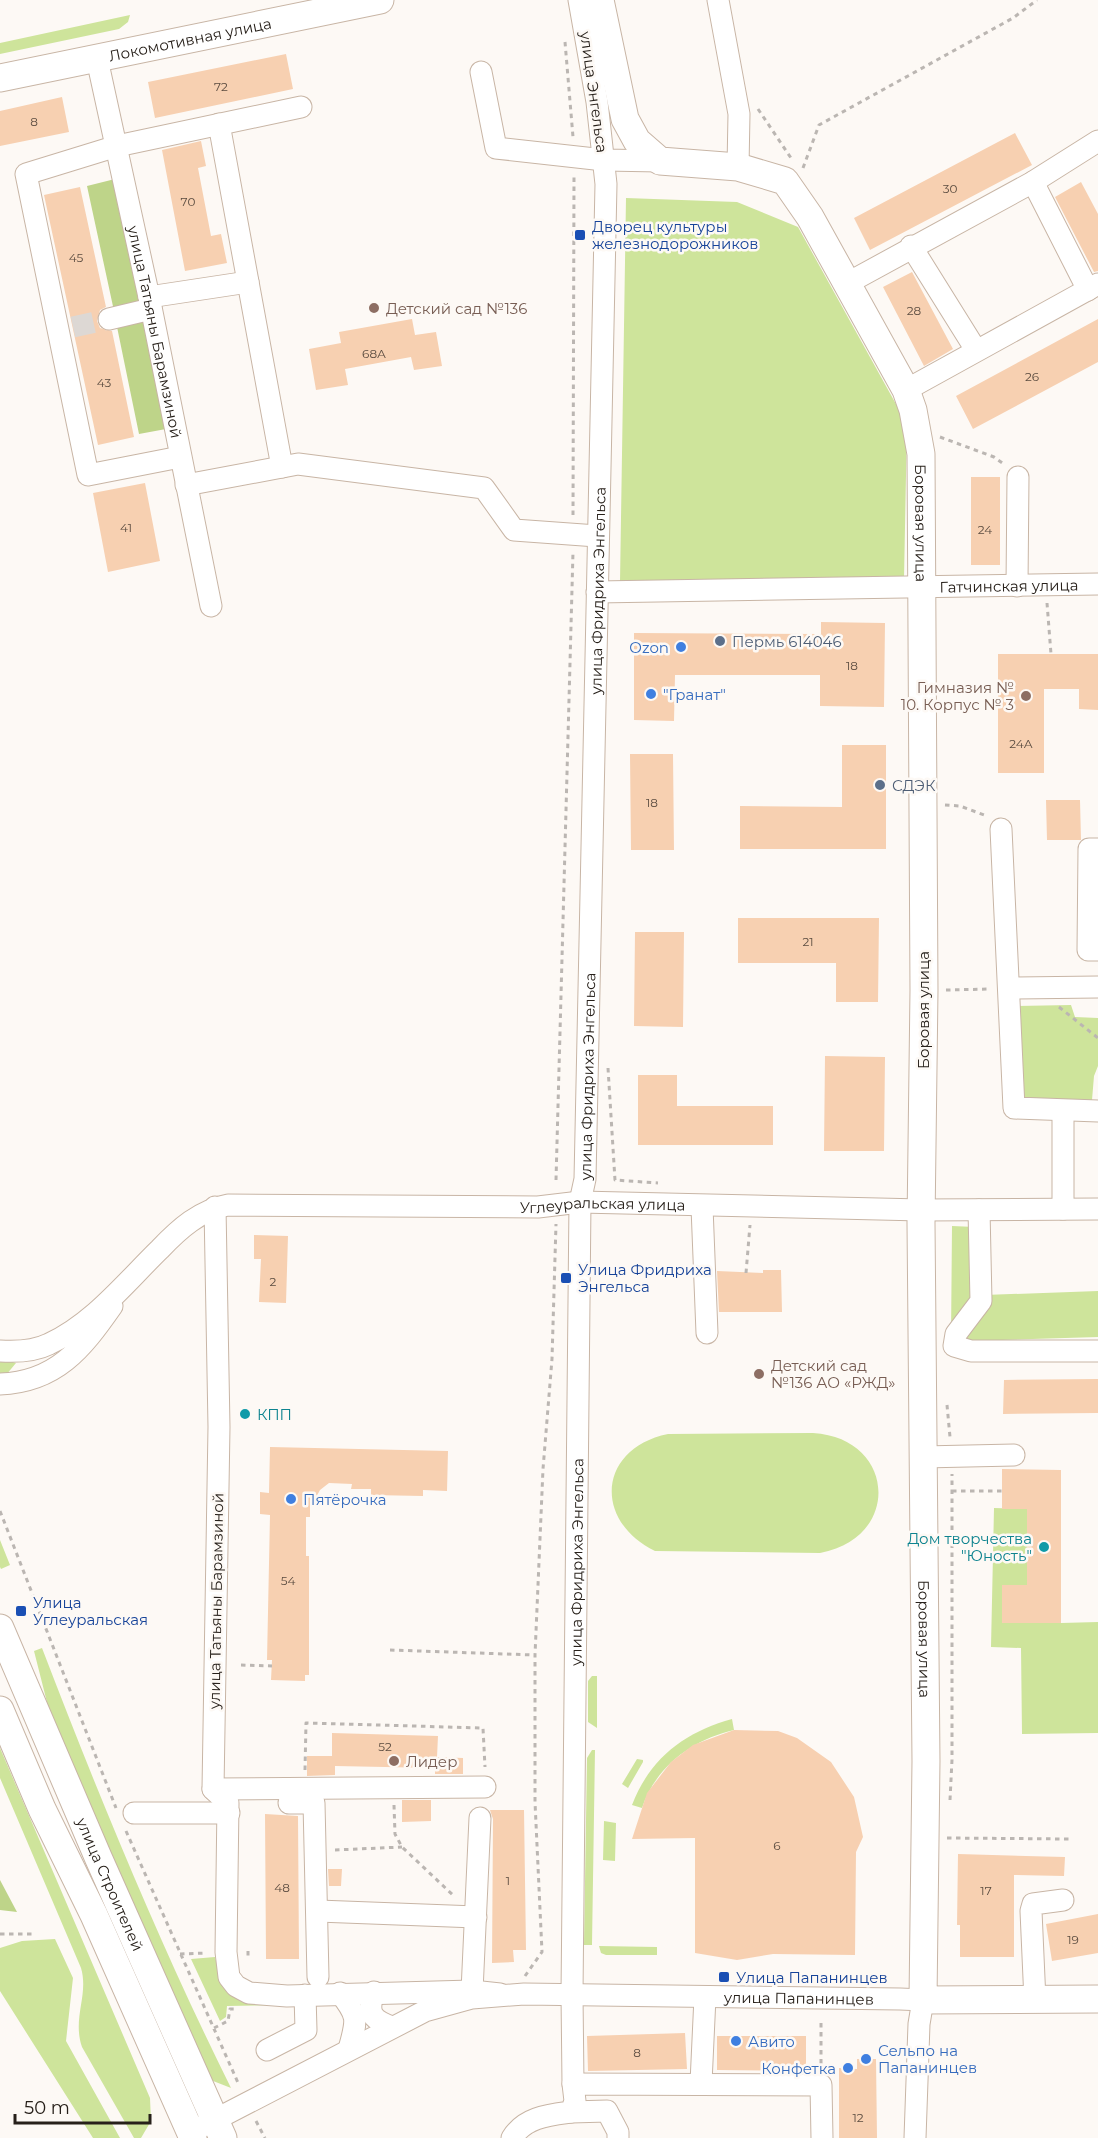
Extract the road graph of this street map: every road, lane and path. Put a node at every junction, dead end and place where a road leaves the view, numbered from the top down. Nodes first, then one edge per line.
1 (296, 0) edge
2 (380, 0) edge
3 (718, 0) edge
4 (1037, 0) edge
5 (590, 1) edge
6 (564, 31) dead end
7 (97, 59) junction
8 (0, 62) edge
9 (481, 72) dead end
10 (0, 78) edge
11 (619, 92) junction
12 (301, 107) dead end
13 (219, 124) junction
14 (1098, 141) edge
15 (117, 146) junction
16 (574, 156) junction
17 (604, 160) junction
18 (660, 161) junction
19 (738, 167) junction
20 (800, 172) dead end
21 (1033, 182) junction
22 (911, 246) junction
23 (248, 282) junction
24 (846, 284) junction
25 (1093, 287) edge
26 (150, 303) junction
27 (109, 319) tunnel mouth
28 (976, 350) junction
29 (906, 390) junction
30 (935, 436) dead end
31 (180, 457) junction
32 (282, 467) junction
33 (1018, 477) joint
34 (186, 485) junction
35 (573, 534) junction
36 (597, 536) junction
37 (1098, 584) edge
38 (1017, 586) junction
39 (921, 588) junction
40 (597, 592) junction
41 (1047, 595) dead end
42 (211, 606) dead end
43 (1051, 654) dead end
44 (940, 804) dead end
45 (1001, 829) joint
46 (1098, 849) edge
47 (1098, 950) edge
48 (1098, 987) edge
49 (1011, 988) junction
50 (1033, 988) junction
51 (942, 991) dead end
52 (1098, 1038) edge
53 (1063, 1111) junction
54 (1098, 1111) edge
55 (556, 1180) dead end
56 (580, 1202) junction
57 (702, 1207) junction
58 (215, 1208) junction
59 (1063, 1209) junction
60 (1098, 1209) edge
61 (921, 1210) junction
62 (979, 1210) junction
63 (750, 1220) dead end
64 (555, 1224) dead end
65 (747, 1273) dead end
66 (132, 1276) junction
67 (706, 1333) dead end
68 (0, 1351) edge
69 (1098, 1351) edge
70 (0, 1384) edge
71 (1014, 1455) dead end
72 (923, 1457) junction
73 (952, 1491) dead end
74 (1002, 1491) dead end
75 (0, 1628) edge
76 (390, 1650) dead end
77 (536, 1655) junction
78 (241, 1665) dead end
79 (272, 1666) dead end
80 (0, 1710) edge
81 (485, 1787) joint
82 (394, 1788) junction
83 (304, 1790) junction
84 (223, 1802) junction
85 (134, 1813) dead end
86 (480, 1818) dead end
87 (947, 1838) dead end
88 (1070, 1839) dead end
89 (402, 1847) junction
90 (316, 1851) junction
91 (1063, 1900) dead end
92 (318, 1911) junction
93 (476, 1917) junction
94 (0, 1934) edge
95 (36, 1934) dead end
96 (214, 1952) dead end
97 (180, 1954) dead end
98 (525, 1975) dead end
99 (318, 1977) dead end
100 (236, 1986) joint
101 (472, 1990) junction
102 (374, 1992) junction
103 (340, 1993) junction
104 (500, 1994) junction
105 (572, 1994) junction
106 (305, 1995) junction
107 (705, 1997) junction
108 (923, 2000) junction
109 (1035, 2001) junction
110 (1097, 2005) edge
111 (821, 2023) dead end
112 (392, 2027) junction
113 (349, 2049) junction
114 (267, 2050) dead end
115 (701, 2083) junction
116 (573, 2084) junction
117 (821, 2085) junction
118 (571, 2112) junction
119 (254, 2116) dead end
120 (219, 2128) edge
121 (189, 2137) edge
122 (265, 2138) edge
123 (512, 2138) edge
124 (618, 2138) edge
125 (822, 2138) edge
126 (915, 2138) edge

1 - 8 main road, Локомотивная улица
2 - 7 main road, Локомотивная улица
3 - 19 street
4 - 20 path
5 - 11 main road, улица Энгельса
5 - 17 street, улица Энгельса
6 - 16 path
7 - 10 main road, Локомотивная улица
7 - 15 street, улица Татьяны Барамзиной
9 - 16 street, Боровая улица
11 - 17 street, улица Энгельса
11 - 18 main road
12 - 13 street
13 - 15 street
13 - 23 street
14 - 21 street
15 - 26 street, улица Татьяны Барамзиной
15 - 31 street
16 - 17 street, Боровая улица
16 - 35 path
17 - 18 street, Боровая улица
17 - 36 street, улица Фридриха Энгельса
18 - 19 main road, Боровая улица
19 - 24 main road, Боровая улица
21 - 22 street
21 - 25 street
22 - 24 street
22 - 28 street
23 - 26 street
23 - 32 street
24 - 29 main road, Боровая улица
25 - 28 street
26 - 27 street
26 - 31 street, улица Татьяны Барамзиной
28 - 29 street
29 - 39 main road, Боровая улица
30 - 33 path
31 - 34 street, улица Татьяны Барамзиной
32 - 34 street
32 - 35 street
33 - 38 street
34 - 42 street, улица Татьяны Барамзиной
35 - 36 street
35 - 55 path
36 - 40 street, улица Фридриха Энгельса
37 - 38 street, Гатчинская улица
38 - 39 street, Гатчинская улица
39 - 40 street, Гатчинская улица
39 - 61 main road, Боровая улица
40 - 56 street, улица Фридриха Энгельса
41 - 43 path
44 - 45 path
45 - 49 street
46 - 47 street
48 - 50 street
49 - 50 street
49 - 51 path
49 - 53 street
50 - 52 path
53 - 54 street
53 - 59 street
56 - 57 street, Углеуральская улица
56 - 58 street, Углеуральская улица
56 - 105 street, улица Фридриха Энгельса
57 - 61 street, Углеуральская улица
57 - 67 street
58 - 66 street
58 - 84 street, улица Татьяны Барамзиной
59 - 60 street, Углеуральская улица
59 - 62 street, Углеуральская улица
61 - 62 street, Углеуральская улица
61 - 72 main road, Боровая улица
62 - 69 street
63 - 65 path
64 - 77 path
66 - 68 street
66 - 70 street
71 - 72 street
72 - 108 main road, Боровая улица
73 - 74 path
75 - 120 main road, улица Строителей
76 - 77 path
77 - 98 path
78 - 79 path
80 - 121 main road, улица Строителей
81 - 82 street
81 - 83 path
82 - 83 street
82 - 89 path
83 - 84 street
84 - 85 street
84 - 90 street
84 - 100 street, улица Татьяны Барамзиной
86 - 93 street
87 - 88 path
89 - 90 path
89 - 93 path
90 - 92 street
91 - 109 street
92 - 93 street
92 - 99 street
93 - 101 street
94 - 95 path
96 - 97 path
100 - 106 street, улица Папанинцев
101 - 102 street, улица Папанинцев
101 - 104 street, улица Папанинцев
102 - 103 street, улица Папанинцев
102 - 112 street
103 - 106 street, улица Папанинцев
103 - 113 street
104 - 105 street, улица Папанинцев
104 - 112 street, улица Папанинцев
105 - 107 street, улица Папанинцев
105 - 116 street, улица Фридриха Энгельса
106 - 114 street
107 - 108 street, улица Папанинцев
107 - 115 street
108 - 109 main road, улица Папанинцев
108 - 126 street
109 - 110 main road, улица Папанинцев
111 - 117 path
112 - 113 street, улица Папанинцев
113 - 120 street, улица Папанинцев
115 - 116 street
115 - 117 street
116 - 118 street, улица Фридриха Энгельса
117 - 125 street
118 - 123 street
118 - 124 street
119 - 122 path
120 - 121 street, улица Папанинцев

